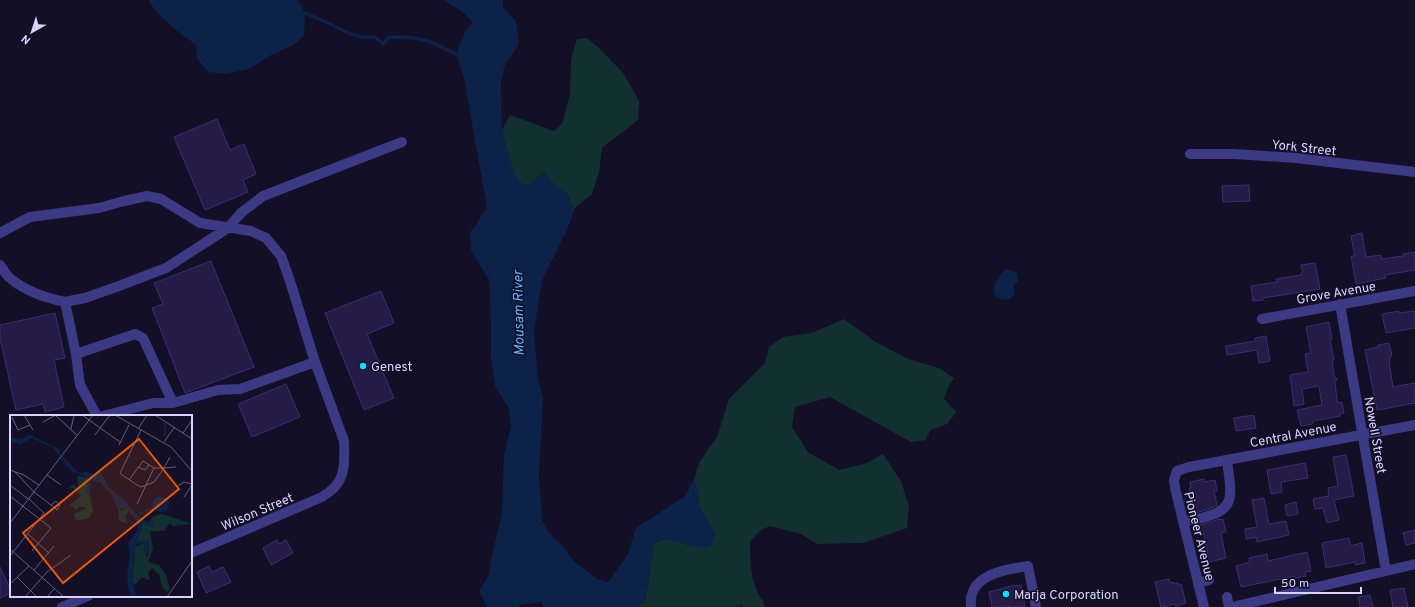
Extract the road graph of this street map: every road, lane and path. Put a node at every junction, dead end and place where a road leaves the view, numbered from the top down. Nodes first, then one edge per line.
1 (402, 142) dead end
2 (1190, 154) dead end
3 (1415, 172) edge
4 (228, 228) junction
5 (0, 233) edge
6 (0, 265) edge
7 (1415, 291) edge
8 (66, 302) junction
9 (1340, 304) junction
10 (1262, 319) dead end
11 (76, 354) junction
12 (315, 362) junction
13 (174, 403) junction
14 (96, 415) edge
15 (107, 415) edge
16 (1415, 425) edge
17 (1363, 434) junction
18 (1227, 460) junction
19 (1177, 471) joint
20 (1183, 522) junction
21 (192, 553) edge
22 (1415, 564) edge
23 (1386, 571) junction
24 (1210, 580) dead end
25 (1198, 583) junction
26 (86, 597) edge
27 (1230, 604) edge
28 (62, 607) edge
29 (971, 607) edge
30 (1036, 607) edge
31 (1204, 607) edge

1 - 4 street
2 - 3 street, York Street
4 - 5 street
4 - 8 street
4 - 12 street
6 - 8 street
7 - 9 street, Grove Avenue
8 - 11 street
9 - 10 street, Grove Avenue
9 - 17 street, Nowell Street
11 - 13 street
11 - 14 street
12 - 13 street
12 - 21 street, Wilson Street
13 - 15 street
16 - 17 street, Central Avenue
17 - 18 street, Central Avenue
17 - 23 street, Nowell Street
18 - 19 street, Central Avenue
18 - 20 street
19 - 20 street, Pioneer Avenue
20 - 25 street, Pioneer Avenue
22 - 23 street
23 - 27 street
24 - 25 street
25 - 31 street, Pioneer Avenue
26 - 28 street
29 - 30 street

